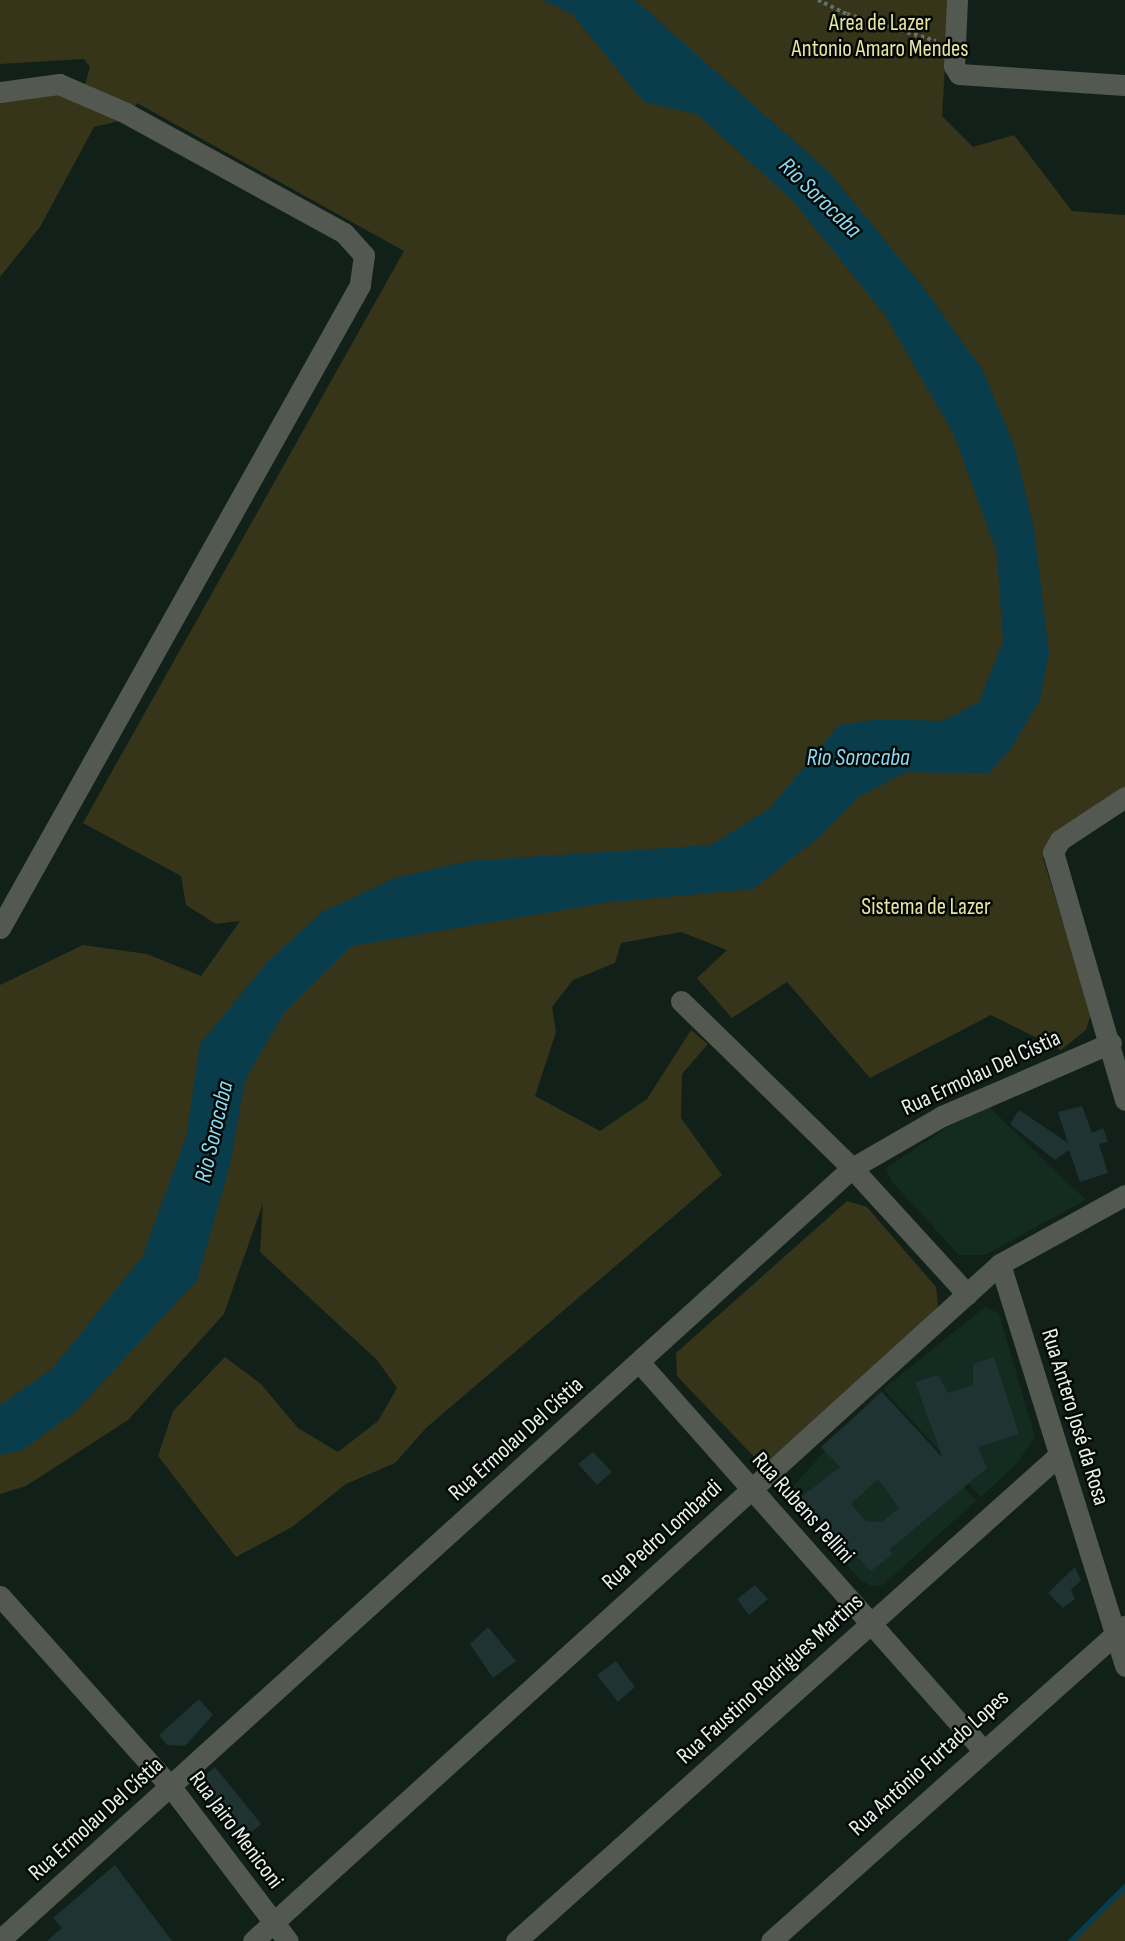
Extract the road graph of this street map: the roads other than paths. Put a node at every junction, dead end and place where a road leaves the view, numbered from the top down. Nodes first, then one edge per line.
1 (957, 0) edge
2 (1125, 85) edge
3 (0, 92) edge
4 (1125, 797) edge
5 (0, 926) edge
6 (681, 1001) dead end
7 (1111, 1043) junction
8 (1125, 1100) edge
9 (852, 1168) junction
10 (1125, 1195) edge
11 (1000, 1264) junction
12 (967, 1294) junction
13 (640, 1363) junction
14 (1059, 1455) junction
15 (751, 1489) junction
16 (0, 1596) edge
17 (871, 1624) junction
18 (1120, 1629) edge
19 (1125, 1666) edge
20 (983, 1750) junction
21 (171, 1787) junction
22 (274, 1922) junction
23 (0, 1940) edge
24 (253, 1941) edge
25 (288, 1941) edge
26 (516, 1941) edge
27 (771, 1941) edge

1 - 2 street
3 - 5 street
4 - 7 street
6 - 9 street
7 - 8 street
7 - 9 street, Rua Ermolau Del Cístia
9 - 12 street
9 - 13 street, Rua Ermolau Del Cístia
10 - 11 street, Rua Pedro Lombardi
11 - 12 street, Rua Pedro Lombardi
11 - 14 street, Rua Antero José da Rosa
12 - 15 street, Rua Pedro Lombardi
13 - 15 street, Rua Rubens Pellini
13 - 21 street, Rua Ermolau Del Cístia
14 - 17 street, Rua Faustino Rodrigues Martins
14 - 18 street, Rua Antero José da Rosa
15 - 17 street, Rua Rubens Pellini
15 - 22 street, Rua Pedro Lombardi
16 - 21 street, Rua Jairo Meniconi
17 - 20 street, Rua Rubens Pellini
17 - 26 street, Rua Faustino Rodrigues Martins
18 - 19 street, Rua Antero José da Rosa
18 - 20 street, Rua Antônio Furtado Lopes
20 - 27 street, Rua Antônio Furtado Lopes
21 - 22 street, Rua Jairo Meniconi
21 - 23 street, Rua Ermolau Del Cístia
22 - 24 street, Rua Pedro Lombardi
22 - 25 street, Rua Jairo Meniconi

